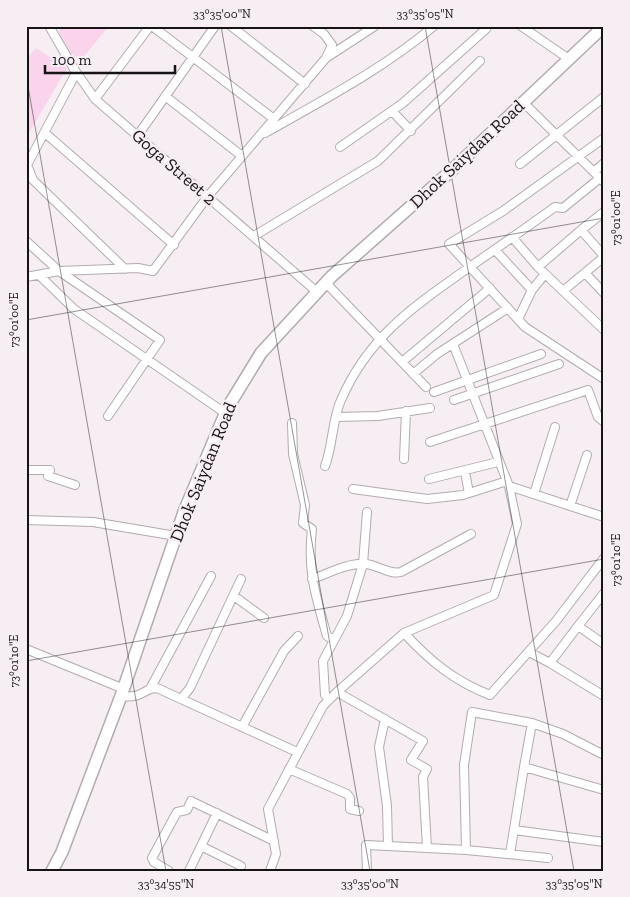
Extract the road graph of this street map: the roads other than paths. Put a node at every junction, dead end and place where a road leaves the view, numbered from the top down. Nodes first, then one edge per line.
1 (49, 26) edge
2 (151, 26) edge
3 (215, 26) edge
4 (231, 26) edge
5 (376, 26) edge
6 (434, 26) edge
7 (520, 26) edge
8 (318, 28) edge
9 (486, 29) dead end
10 (601, 33) edge
11 (193, 58) junction
12 (326, 58) junction
13 (569, 59) junction
14 (480, 61) dead end
15 (76, 73) junction
16 (305, 84) junction
17 (165, 96) junction
18 (604, 97) edge
19 (95, 99) junction
20 (524, 102) junction
21 (392, 111) junction
22 (274, 119) junction
23 (412, 131) junction
24 (45, 133) junction
25 (556, 134) junction
26 (138, 135) junction
27 (261, 135) junction
28 (604, 138) edge
29 (340, 147) dead end
30 (242, 156) junction
31 (579, 157) junction
32 (604, 163) edge
33 (520, 164) dead end
34 (599, 177) edge
35 (208, 196) junction
36 (604, 212) edge
37 (580, 230) junction
38 (254, 236) junction
39 (512, 238) junction
40 (26, 241) edge
41 (174, 245) junction
42 (495, 250) junction
43 (604, 257) edge
44 (471, 267) junction
45 (538, 267) junction
46 (125, 269) junction
47 (59, 271) junction
48 (586, 273) junction
49 (545, 274) junction
50 (39, 275) junction
51 (26, 277) edge
52 (326, 283) junction
53 (490, 288) junction
54 (532, 290) junction
55 (563, 291) junction
56 (317, 292) junction
57 (604, 293) edge
58 (508, 308) junction
59 (518, 319) junction
60 (604, 330) edge
61 (381, 340) junction
62 (452, 344) junction
63 (541, 354) dead end
64 (147, 360) junction
65 (402, 362) junction
66 (559, 364) dead end
67 (413, 374) junction
68 (466, 379) junction
69 (604, 379) edge
70 (426, 387) dead end
71 (434, 392) dead end
72 (471, 393) junction
73 (454, 400) dead end
74 (430, 408) dead end
75 (406, 411) junction
76 (225, 413) junction
77 (108, 416) dead end
78 (336, 417) junction
79 (604, 422) edge
80 (292, 423) dead end
81 (484, 426) junction
82 (555, 426) dead end
83 (430, 442) dead end
84 (587, 455) dead end
85 (404, 459) dead end
86 (498, 462) junction
87 (326, 466) dead end
88 (26, 470) edge
89 (465, 472) junction
90 (429, 479) dead end
91 (508, 484) junction
92 (74, 485) dead end
93 (353, 489) dead end
94 (469, 493) junction
95 (534, 494) junction
96 (570, 506) junction
97 (367, 512) dead end
98 (603, 513) edge
99 (26, 520) edge
100 (471, 534) dead end
101 (176, 536) junction
102 (604, 558) edge
103 (363, 564) junction
104 (212, 576) dead end
105 (242, 579) dead end
106 (312, 579) junction
107 (604, 593) edge
108 (234, 596) junction
109 (264, 618) dead end
110 (578, 626) junction
111 (404, 634) junction
112 (298, 636) dead end
113 (334, 640) junction
114 (604, 644) edge
115 (26, 649) edge
116 (529, 652) junction
117 (550, 663) junction
118 (150, 689) junction
119 (123, 692) junction
120 (337, 692) junction
121 (604, 696) edge
122 (181, 699) junction
123 (329, 700) junction
124 (385, 719) junction
125 (532, 723) junction
126 (242, 726) junction
127 (297, 752) junction
128 (604, 755) edge
129 (524, 767) junction
130 (289, 768) junction
131 (604, 790) edge
132 (359, 811) dead end
133 (217, 813) junction
134 (514, 830) junction
135 (274, 841) junction
136 (604, 842) edge
137 (201, 846) junction
138 (388, 846) junction
139 (426, 848) junction
140 (466, 850) junction
141 (510, 854) junction
142 (548, 858) dead end
143 (241, 866) dead end
144 (52, 871) edge
145 (170, 871) edge
146 (189, 871) edge
147 (270, 871) edge
148 (367, 871) edge

1 - 15 street, Goga Street 2
2 - 11 street
2 - 19 street
3 - 11 street
4 - 16 street
5 - 12 street
6 - 27 street
7 - 13 street
8 - 12 street
9 - 21 street
10 - 13 main road, Dhok Saiydan Road
11 - 17 street
11 - 22 street
12 - 16 street
13 - 20 main road, Dhok Saiydan Road
14 - 23 street
15 - 19 street, Goga Street 2
15 - 24 street
16 - 22 street
17 - 26 street
17 - 30 street
18 - 25 street
19 - 26 street, Goga Street 2
20 - 25 street
20 - 52 main road, Dhok Saiydan Road
21 - 23 street
21 - 29 street
22 - 27 street
23 - 38 street
24 - 41 street
24 - 46 street
25 - 31 street
25 - 33 street
26 - 35 street, Goga Street 2
27 - 30 street
28 - 31 street
30 - 35 street
31 - 34 street
31 - 44 street
32 - 34 street
34 - 39 street
35 - 38 street, Goga Street 2
35 - 41 street
36 - 37 street
37 - 43 street
37 - 45 street
38 - 56 street, Goga Street 2
39 - 42 street
39 - 45 street
40 - 47 street
41 - 46 street
42 - 44 street
42 - 54 street
43 - 48 street
44 - 53 street
44 - 61 street
45 - 49 street
46 - 47 street
47 - 50 street
47 - 64 street
48 - 55 street
48 - 57 street
49 - 54 street
49 - 55 street
50 - 51 street
50 - 64 street
52 - 56 main road, Dhok Saiydan Road
52 - 61 street
53 - 58 street
53 - 65 street
54 - 59 street
55 - 60 street
56 - 76 main road, Dhok Saiydan Road
58 - 59 street
58 - 62 street
59 - 69 street
61 - 65 street
61 - 78 street
62 - 67 street
62 - 68 street
63 - 68 street
64 - 76 street
64 - 77 street
65 - 67 street
66 - 72 street
67 - 70 street
68 - 71 street
68 - 72 street
72 - 73 street
72 - 81 street
74 - 75 street
75 - 78 street
75 - 85 street
76 - 101 main road, Dhok Saiydan Road
78 - 87 street
79 - 81 street
80 - 106 street
81 - 83 street
81 - 86 street
82 - 95 street
84 - 96 street
86 - 89 street
86 - 91 street
88 - 92 street
89 - 90 street
89 - 94 street
91 - 94 street
91 - 95 street
91 - 111 street
93 - 94 street
95 - 96 street
96 - 98 street
97 - 103 street
99 - 101 street
100 - 103 street
101 - 119 main road, Dhok Saiydan Road
102 - 116 street
103 - 106 street
103 - 113 street
104 - 118 street
105 - 108 street
106 - 113 street
107 - 110 street
108 - 109 street
108 - 122 street
110 - 114 street
110 - 117 street
111 - 116 street
111 - 120 street
112 - 126 street
113 - 123 street
115 - 119 street
116 - 117 street
117 - 121 street
118 - 119 street
118 - 122 street
119 - 144 main road, Dhok Saiydan Road
120 - 123 street
120 - 124 street
122 - 126 street
123 - 127 street
124 - 138 street
124 - 139 street
125 - 128 street
125 - 129 street
125 - 140 street
126 - 127 street
127 - 130 street
129 - 131 street
129 - 134 street
130 - 132 street
130 - 135 street
133 - 135 street
133 - 137 street
133 - 145 street
134 - 136 street
134 - 141 street
135 - 147 street
137 - 143 street
137 - 146 street
138 - 139 street
138 - 148 street
139 - 140 street
140 - 141 street
141 - 142 street

